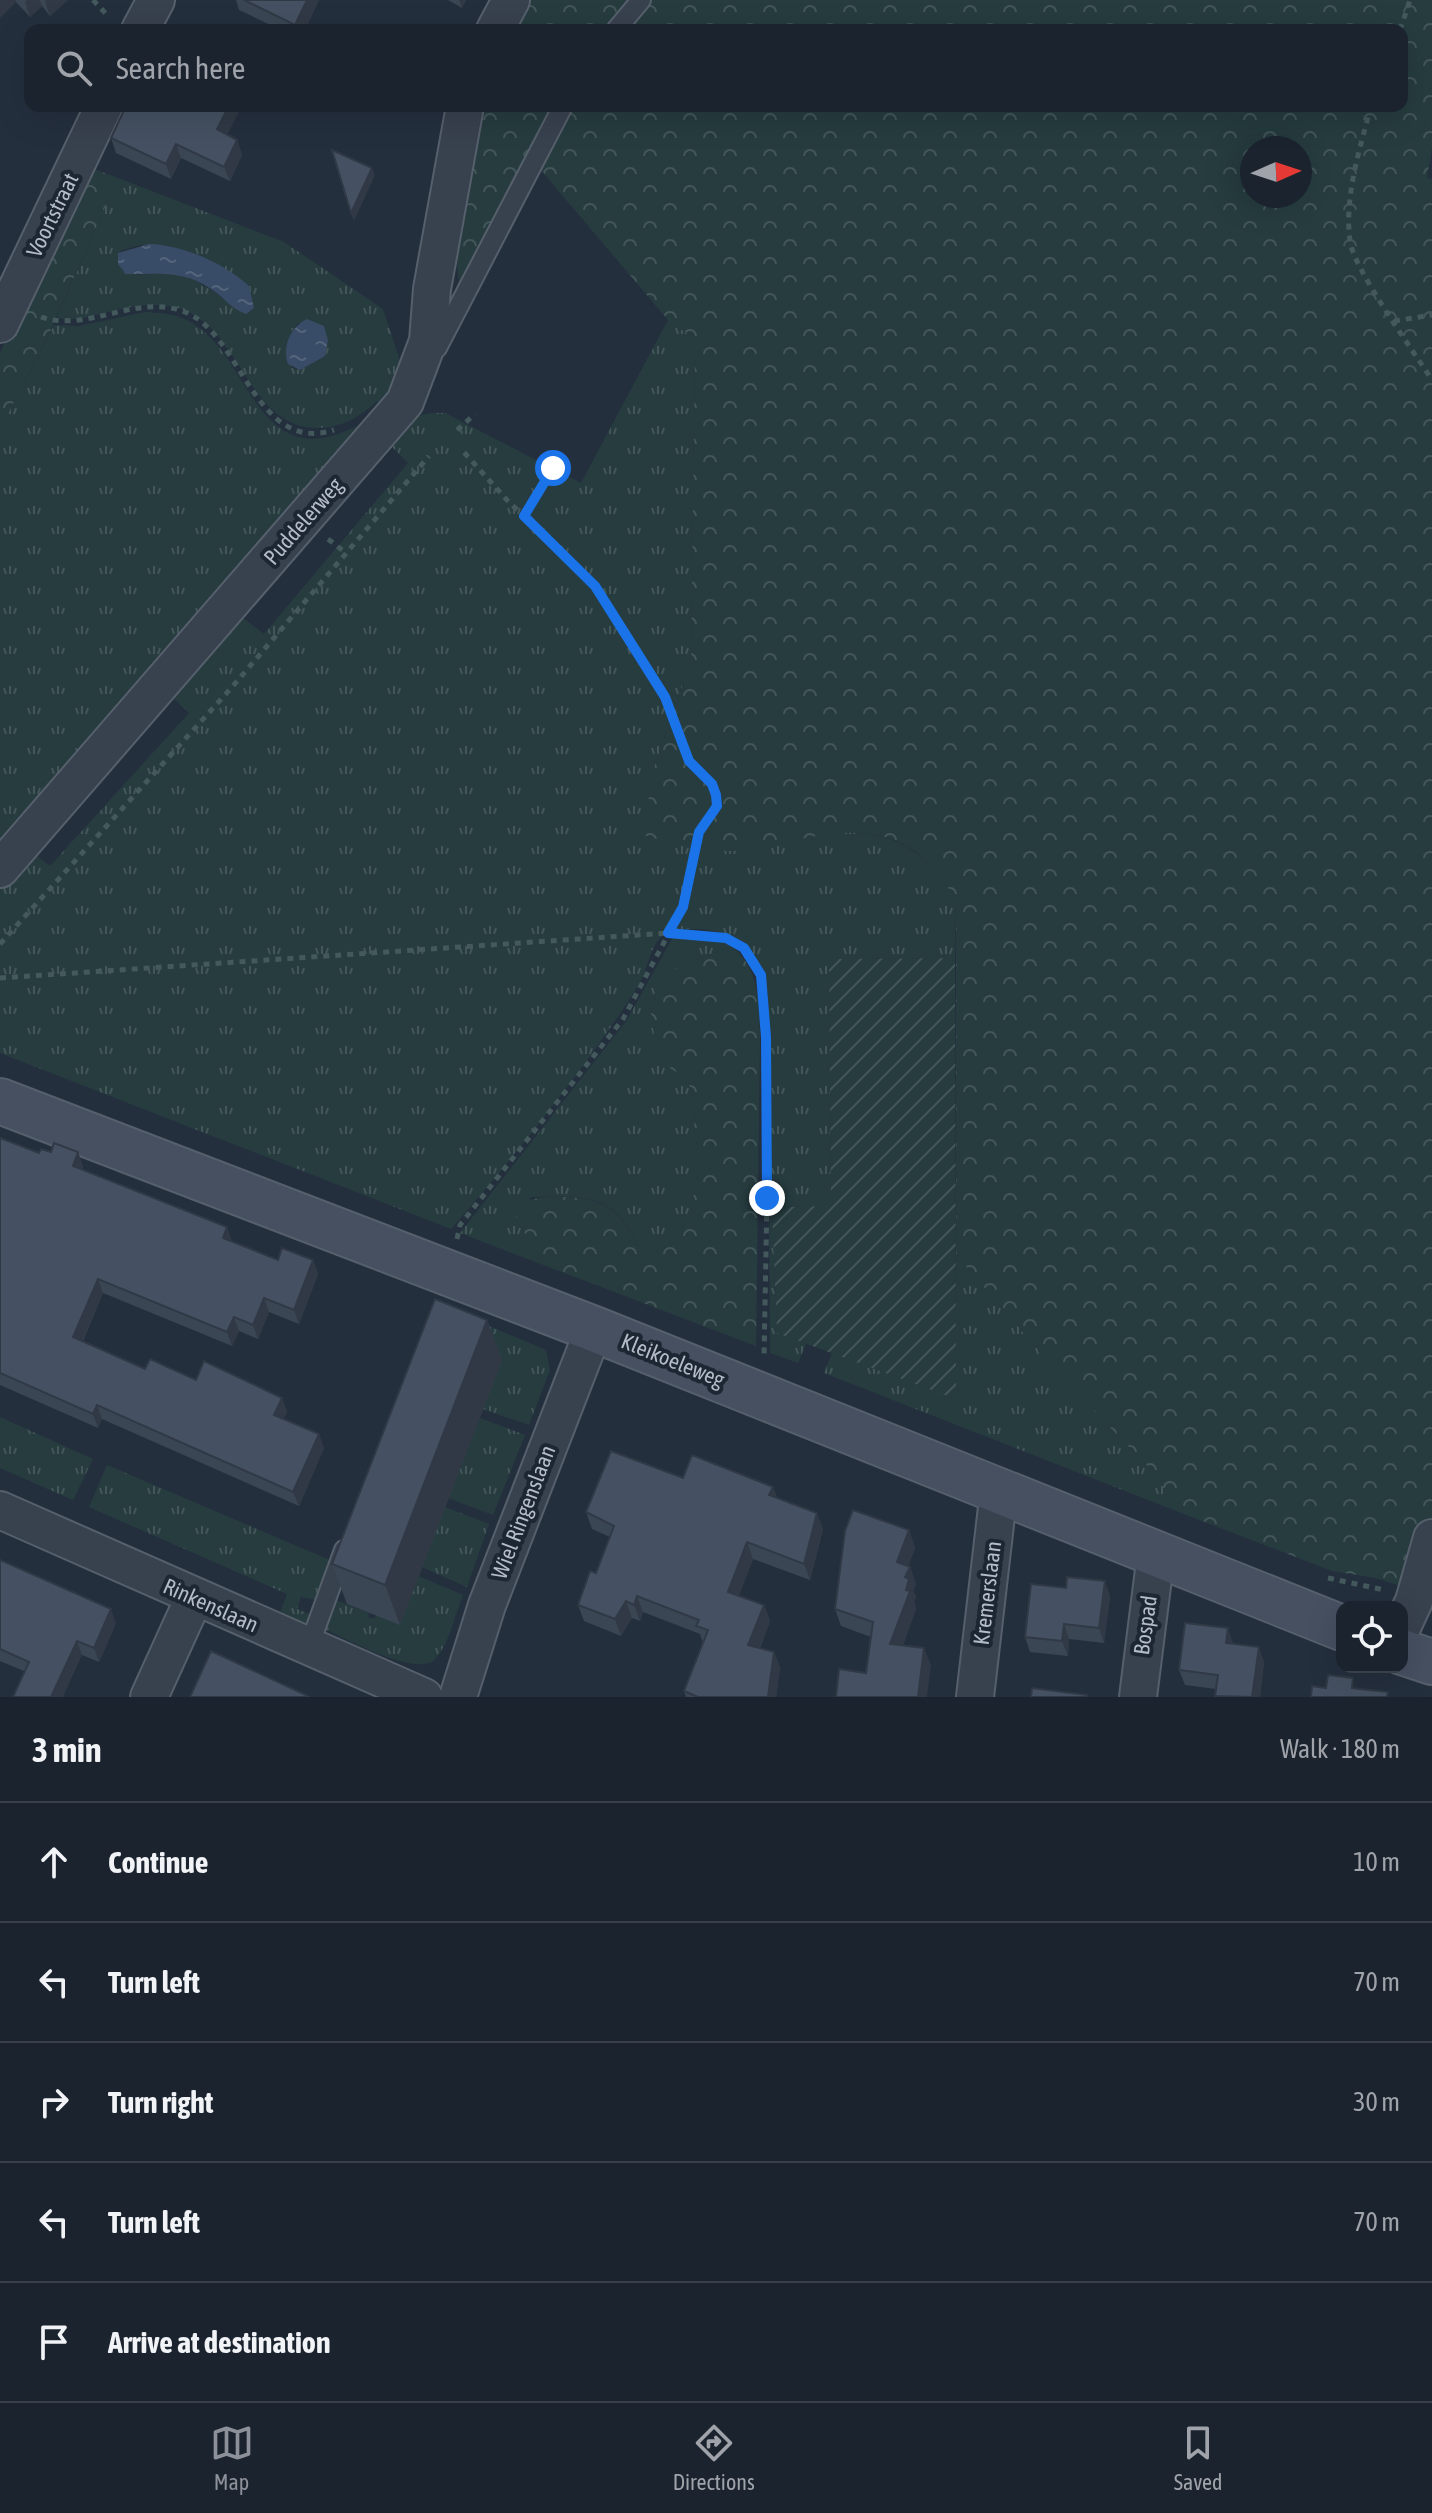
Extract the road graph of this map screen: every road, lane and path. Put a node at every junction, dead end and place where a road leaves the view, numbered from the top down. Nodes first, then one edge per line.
1 (156, 0) edge
2 (511, 0) edge
3 (641, 0) edge
4 (1410, 0) edge
5 (143, 24) edge
6 (498, 24) edge
7 (621, 24) edge
8 (1402, 24) edge
9 (101, 112) edge
10 (464, 112) edge
11 (560, 112) edge
12 (1370, 112) edge
13 (4, 315) edge
14 (1432, 315) edge
15 (1394, 321) junction
16 (1432, 380) edge
17 (405, 402) junction
18 (475, 414) dead end
19 (345, 426) dead end
20 (457, 430) dead end
21 (461, 449) dead end
22 (553, 452) dead end
23 (429, 456) dead end
24 (524, 516) junction
25 (0, 869) edge
26 (668, 933) junction
27 (0, 944) edge
28 (0, 978) edge
29 (0, 1101) edge
30 (448, 1267) junction
31 (594, 1329) junction
32 (764, 1359) dead end
33 (999, 1490) junction
34 (0, 1510) edge
35 (350, 1533) edge
36 (1432, 1538) edge
37 (1156, 1554) junction
38 (194, 1598) junction
39 (1408, 1614) edge
40 (1336, 1626) edge
41 (308, 1649) junction
42 (1408, 1654) edge
43 (1432, 1662) edge
44 (149, 1697) edge
45 (424, 1697) edge
46 (458, 1697) edge
47 (975, 1697) edge
48 (1138, 1697) edge

1 - 5 street
2 - 6 street
3 - 7 lane
4 - 8 path
9 - 13 street, Voortstraat
10 - 17 street, Puddelerweg
11 - 17 lane
12 - 15 path
13 - 19 path
14 - 15 path
15 - 16 path
17 - 25 street, Puddelerweg
18 - 20 path
21 - 24 path
22 - 24 path
23 - 27 path
24 - 26 path
26 - 28 path
26 - 30 path
26 - 32 path
29 - 30 street, Kleikoeleweg
30 - 31 street, Kleikoeleweg
31 - 33 street, Kleikoeleweg
31 - 46 street, Wiel Ringenslaan
33 - 37 street, Kleikoeleweg
33 - 47 street, Kremerslaan
34 - 38 street, Rinkenslaan
35 - 41 lane
36 - 39 street
37 - 40 street, Kleikoeleweg
37 - 48 street, Bospad
38 - 41 street, Rinkenslaan
38 - 44 street
41 - 45 street, Rinkenslaan
42 - 43 street

